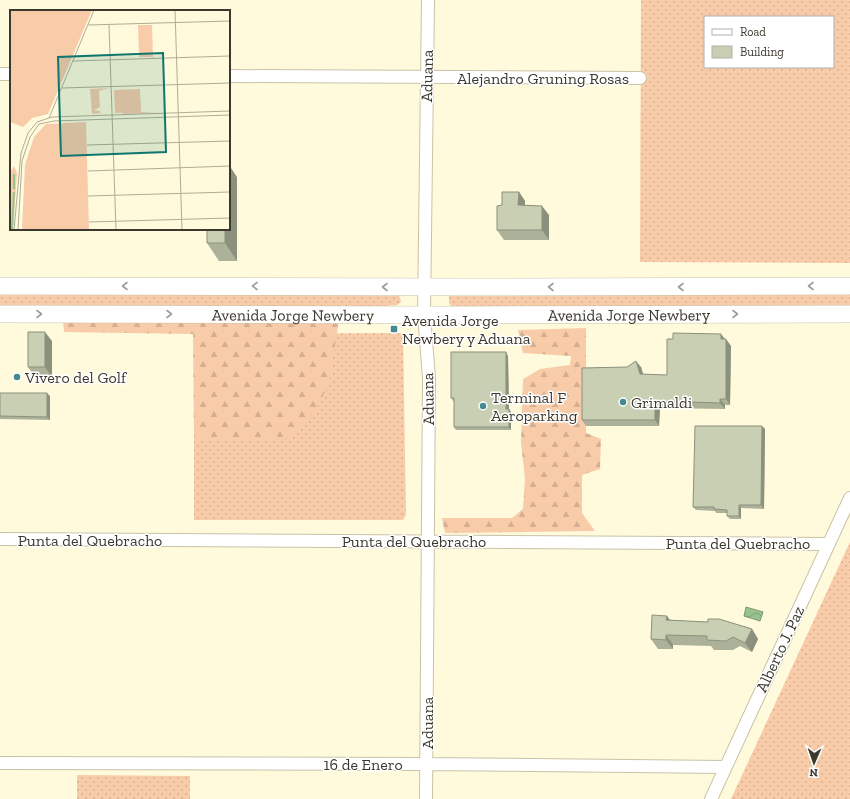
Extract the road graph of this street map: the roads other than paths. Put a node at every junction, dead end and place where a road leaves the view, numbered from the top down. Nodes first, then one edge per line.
1 (428, 0) edge
2 (230, 76) edge
3 (427, 77) junction
4 (640, 78) dead end
5 (0, 286) edge
6 (850, 286) edge
7 (424, 287) junction
8 (0, 314) edge
9 (850, 314) edge
10 (424, 315) junction
11 (850, 498) edge
12 (0, 539) edge
13 (428, 541) junction
14 (829, 544) junction
15 (0, 763) edge
16 (426, 764) junction
17 (726, 767) junction
18 (426, 799) edge
19 (710, 799) edge

1 - 3 street, Aduana
2 - 3 street, Alejandro Gruning Rosas
3 - 4 street, Alejandro Gruning Rosas
3 - 7 street, Aduana
7 -> 5 main road, Avenida Jorge Newbery
6 -> 7 main road, Avenida Jorge Newbery
7 - 10 street, Aduana
8 -> 10 main road, Avenida Jorge Newbery
10 -> 9 main road, Avenida Jorge Newbery
10 - 13 street, Aduana
11 - 14 street, Alberto J. Paz
12 - 13 street, Punta del Quebracho
13 - 14 street, Punta del Quebracho
13 - 16 street, Aduana
14 - 17 street, Alberto J. Paz
15 - 16 street, 16 de Enero
16 - 17 street, 16 de Enero
16 - 18 street, Aduana
17 - 19 street, Alberto J. Paz

